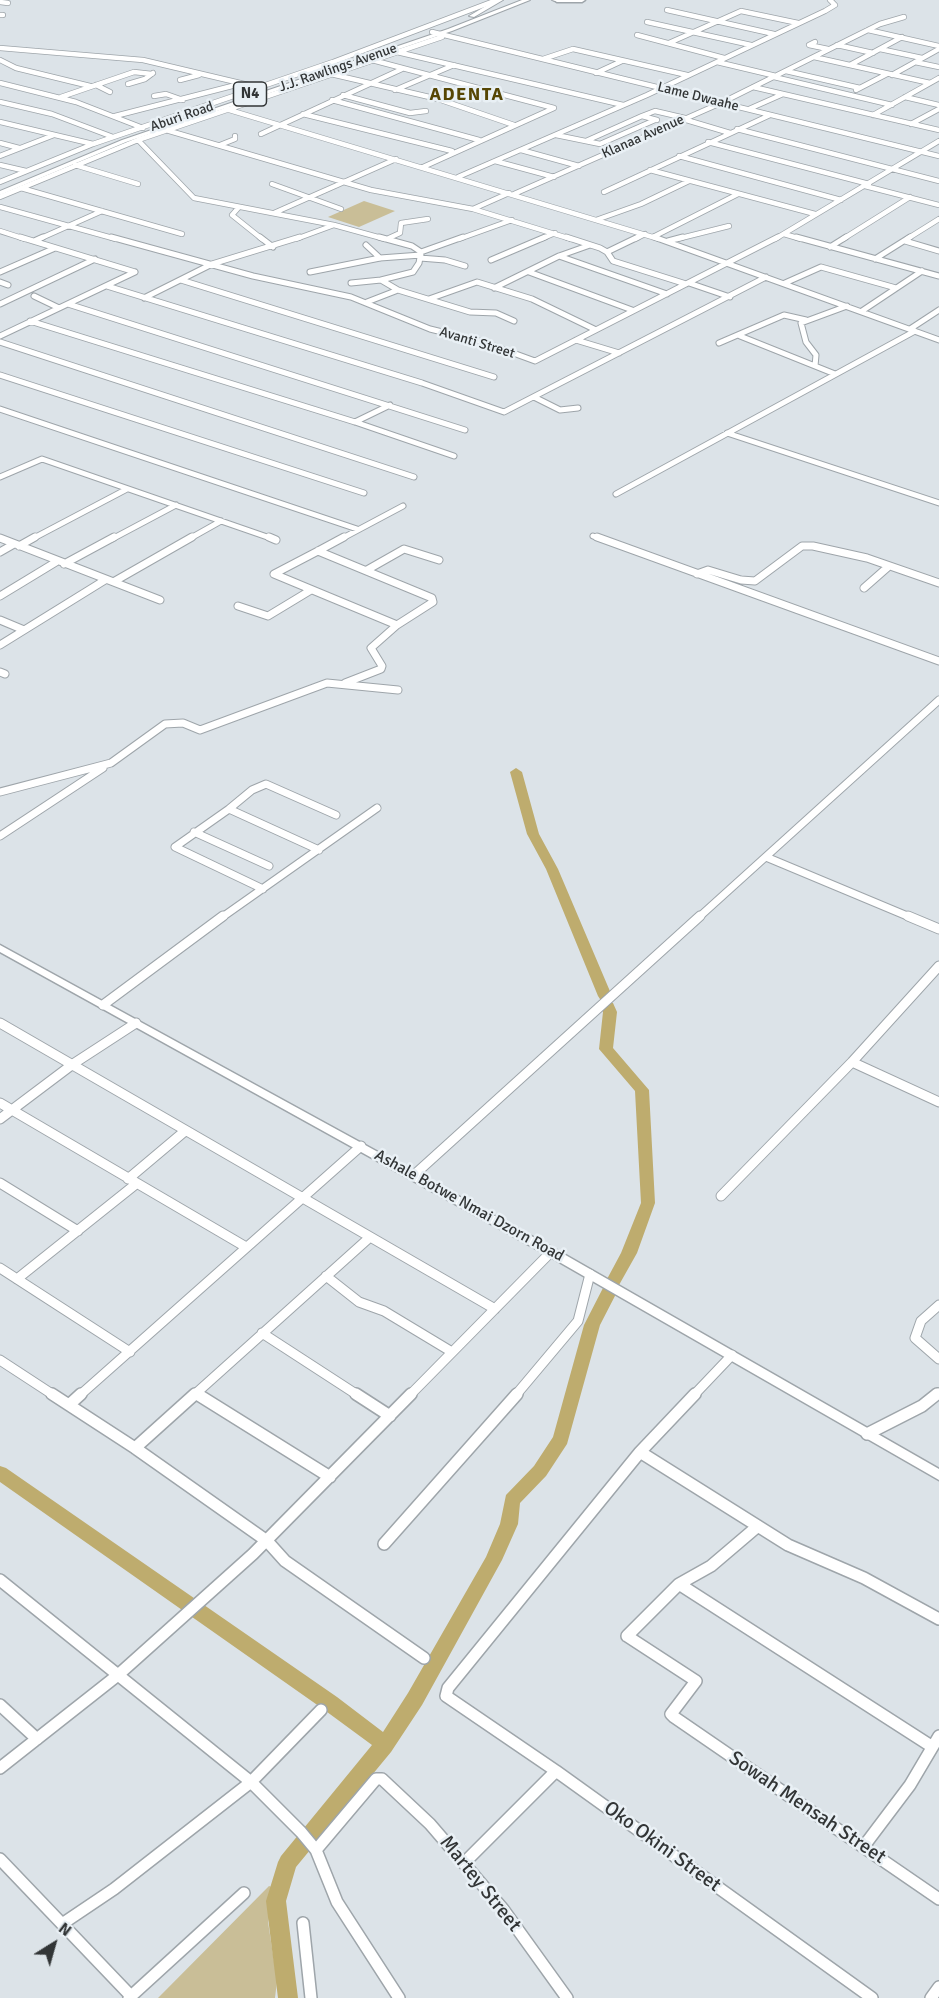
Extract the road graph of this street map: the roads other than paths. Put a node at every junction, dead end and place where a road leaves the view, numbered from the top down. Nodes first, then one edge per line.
1 (499, 0) edge
2 (527, 0) edge
3 (557, 0) edge
4 (582, 0) edge
5 (830, 0) edge
6 (0, 2) edge
7 (8, 3) dead end
8 (667, 10) dead end
9 (904, 17) dead end
10 (647, 22) dead end
11 (717, 22) junction
12 (799, 23) junction
13 (867, 30) junction
14 (693, 32) junction
15 (442, 33) junction
16 (774, 34) junction
17 (637, 35) dead end
18 (902, 38) junction
19 (814, 42) dead end
20 (669, 43) junction
21 (751, 45) junction
22 (837, 45) junction
23 (939, 47) edge
24 (0, 48) edge
25 (829, 49) junction
26 (880, 49) junction
27 (397, 51) junction
28 (873, 53) junction
29 (382, 55) junction
30 (813, 57) junction
31 (724, 58) junction
32 (922, 58) junction
33 (0, 60) edge
34 (372, 60) junction
35 (543, 60) junction
36 (623, 61) junction
37 (717, 62) junction
38 (915, 62) junction
39 (455, 64) junction
40 (850, 65) junction
41 (167, 67) junction
42 (939, 67) edge
43 (402, 69) junction
44 (786, 71) junction
45 (596, 73) junction
46 (152, 74) junction
47 (333, 74) junction
48 (890, 74) junction
49 (199, 75) junction
50 (427, 76) junction
51 (687, 76) junction
52 (775, 76) junction
53 (315, 77) junction
54 (180, 80) dead end
55 (938, 80) edge
56 (0, 82) edge
57 (368, 83) junction
58 (930, 83) junction
59 (128, 84) dead end
60 (237, 84) junction
61 (93, 85) junction
62 (254, 86) junction
63 (266, 87) junction
64 (753, 87) junction
65 (662, 88) junction
66 (860, 88) junction
67 (395, 90) junction
68 (834, 91) junction
69 (110, 92) dead end
70 (784, 94) junction
71 (848, 94) junction
72 (342, 95) junction
73 (154, 96) dead end
74 (60, 97) junction
75 (905, 98) junction
76 (183, 100) junction
77 (332, 100) junction
78 (815, 101) junction
79 (0, 102) edge
80 (721, 103) junction
81 (623, 105) junction
82 (892, 105) junction
83 (232, 107) junction
84 (939, 107) edge
85 (749, 109) junction
86 (426, 111) dead end
87 (303, 114) junction
88 (770, 115) junction
89 (873, 115) junction
90 (114, 116) junction
91 (642, 116) junction
92 (683, 119) junction
93 (655, 120) junction
94 (0, 122) edge
95 (280, 124) junction
96 (672, 124) junction
97 (911, 124) junction
98 (514, 125) junction
99 (141, 127) junction
100 (737, 129) junction
101 (168, 130) junction
102 (939, 130) edge
103 (730, 133) junction
104 (261, 134) dead end
105 (54, 135) junction
106 (555, 135) junction
107 (235, 136) dead end
108 (111, 137) junction
109 (478, 140) junction
110 (139, 141) junction
111 (585, 141) junction
112 (939, 141) edge
113 (708, 142) junction
114 (0, 143) edge
115 (91, 144) junction
116 (220, 146) junction
117 (20, 148) junction
118 (520, 149) junction
119 (452, 151) junction
120 (922, 152) junction
121 (0, 156) edge
122 (679, 156) junction
123 (939, 156) edge
124 (94, 157) joint
125 (397, 159) junction
126 (495, 161) junction
127 (78, 163) junction
128 (0, 165) edge
129 (46, 165) junction
130 (423, 166) junction
131 (579, 166) junction
132 (650, 170) junction
133 (891, 170) junction
134 (24, 171) junction
135 (458, 177) junction
136 (554, 177) junction
137 (689, 181) junction
138 (939, 181) edge
139 (342, 182) junction
140 (138, 184) dead end
141 (272, 184) dead end
142 (867, 185) junction
143 (23, 189) junction
144 (1, 190) edge
145 (604, 192) dead end
146 (511, 194) junction
147 (738, 194) junction
148 (309, 197) junction
149 (910, 197) junction
150 (841, 200) junction
151 (939, 205) edge
152 (0, 207) edge
153 (238, 207) junction
154 (341, 209) dead end
155 (473, 209) junction
156 (103, 210) junction
157 (274, 213) junction
158 (815, 214) junction
159 (428, 219) dead end
160 (939, 219) edge
161 (512, 220) junction
162 (596, 220) junction
163 (334, 225) junction
164 (69, 226) junction
165 (729, 226) dead end
166 (929, 226) junction
167 (939, 229) edge
168 (0, 231) edge
169 (555, 233) junction
170 (182, 234) dead end
171 (645, 234) junction
172 (784, 234) junction
173 (399, 235) junction
174 (653, 237) junction
175 (389, 238) junction
176 (34, 241) junction
177 (667, 241) junction
178 (906, 241) junction
179 (366, 245) dead end
180 (590, 245) junction
181 (412, 246) junction
182 (273, 247) junction
183 (830, 247) junction
184 (55, 248) junction
185 (939, 250) edge
186 (608, 252) junction
187 (421, 255) junction
188 (559, 256) junction
189 (380, 258) junction
190 (95, 259) junction
191 (875, 259) junction
192 (491, 260) dead end
193 (465, 263) dead end
194 (728, 263) junction
195 (212, 264) junction
196 (922, 271) junction
197 (0, 272) edge
198 (310, 272) dead end
199 (528, 272) junction
200 (939, 276) edge
201 (766, 278) junction
202 (181, 280) junction
203 (381, 280) junction
204 (0, 282) edge
205 (351, 283) dead end
206 (785, 283) junction
207 (687, 284) junction
208 (8, 285) dead end
209 (107, 286) junction
210 (494, 288) junction
211 (896, 288) junction
212 (398, 290) junction
213 (721, 293) junction
214 (737, 293) junction
215 (667, 294) junction
216 (34, 296) dead end
217 (730, 297) junction
218 (144, 298) junction
219 (429, 299) junction
220 (367, 302) junction
221 (0, 304) edge
222 (68, 304) junction
223 (847, 306) junction
224 (59, 308) junction
225 (632, 310) junction
226 (939, 310) edge
227 (862, 312) junction
228 (806, 320) junction
229 (30, 321) junction
230 (514, 321) dead end
231 (594, 329) junction
232 (913, 330) junction
233 (0, 336) edge
234 (740, 336) junction
235 (938, 339) edge
236 (576, 340) junction
237 (0, 342) edge
238 (719, 343) dead end
239 (620, 353) junction
240 (814, 366) junction
241 (835, 374) junction
242 (0, 375) edge
243 (494, 376) dead end
244 (534, 397) junction
245 (390, 405) junction
246 (578, 408) dead end
247 (0, 409) edge
248 (355, 422) junction
249 (465, 430) dead end
250 (727, 433) junction
251 (454, 456) dead end
252 (0, 477) edge
253 (414, 477) dead end
254 (127, 489) junction
255 (364, 493) dead end
256 (616, 494) dead end
257 (939, 503) edge
258 (176, 506) junction
259 (403, 506) dead end
260 (221, 521) junction
261 (357, 529) junction
262 (593, 536) dead end
263 (0, 538) edge
264 (276, 540) dead end
265 (17, 545) junction
266 (318, 551) junction
267 (0, 552) edge
268 (439, 560) dead end
269 (60, 563) junction
270 (889, 566) junction
271 (367, 570) junction
272 (697, 574) junction
273 (105, 580) junction
274 (115, 581) junction
275 (939, 583) edge
276 (864, 588) dead end
277 (310, 590) junction
278 (0, 596) edge
279 (160, 600) dead end
280 (238, 606) dead end
281 (0, 620) edge
282 (398, 625) junction
283 (24, 630) junction
284 (0, 645) edge
285 (939, 661) edge
286 (345, 683) junction
287 (398, 690) dead end
288 (939, 700) edge
289 (111, 763) junction
290 (0, 792) edge
291 (377, 808) dead end
292 (229, 809) junction
293 (336, 815) dead end
294 (194, 832) junction
295 (0, 836) edge
296 (319, 850) junction
297 (766, 857) junction
298 (269, 866) dead end
299 (263, 889) junction
300 (939, 929) edge
301 (0, 948) edge
302 (939, 966) edge
303 (103, 1005) junction
304 (0, 1023) edge
305 (136, 1023) junction
306 (852, 1062) junction
307 (73, 1064) junction
308 (939, 1102) edge
309 (0, 1103) edge
310 (11, 1110) junction
311 (0, 1119) edge
312 (185, 1131) junction
313 (361, 1146) junction
314 (414, 1175) junction
315 (132, 1182) junction
316 (0, 1183) edge
317 (721, 1196) dead end
318 (301, 1198) junction
319 (78, 1231) junction
320 (369, 1238) junction
321 (246, 1247) junction
322 (551, 1252) junction
323 (0, 1268) edge
324 (590, 1274) junction
325 (326, 1276) junction
326 (17, 1279) junction
327 (939, 1305) edge
328 (495, 1309) junction
329 (262, 1333) junction
330 (130, 1352) junction
331 (452, 1352) junction
332 (732, 1355) junction
333 (939, 1359) edge
334 (0, 1360) edge
335 (939, 1393) edge
336 (196, 1394) junction
337 (70, 1404) junction
338 (390, 1416) junction
339 (867, 1434) junction
340 (135, 1448) junction
341 (640, 1452) junction
342 (937, 1474) edge
343 (330, 1477) junction
344 (758, 1526) junction
345 (267, 1541) junction
346 (384, 1544) dead end
347 (0, 1580) edge
348 (679, 1584) junction
349 (939, 1619) edge
350 (424, 1658) dead end
351 (118, 1675) junction
352 (0, 1705) edge
353 (321, 1710) dead end
354 (939, 1736) edge
355 (37, 1739) junction
356 (931, 1746) junction
357 (0, 1767) edge
358 (556, 1771) junction
359 (251, 1782) junction
360 (864, 1846) junction
361 (315, 1848) junction
362 (0, 1859) edge
363 (464, 1863) junction
364 (244, 1893) dead end
365 (939, 1899) edge
366 (303, 1923) dead end
367 (62, 1924) junction
368 (939, 1987) edge
369 (129, 1996) edge
370 (311, 1998) edge
371 (399, 1998) edge
372 (567, 1998) edge
373 (872, 1998) edge
374 (932, 1998) edge

1 - 15 highway, Aburi Road / N4
1 - 63 street
2 - 15 highway, N4
3 - 4 main road
5 - 12 street
6 - 7 street
8 - 11 street
9 - 13 street, Klanaa Avenue
10 - 14 street
11 - 12 street
11 - 14 street
11 - 16 street
12 - 16 street
13 - 18 street
13 - 22 street, Klanaa Avenue
14 - 20 street
14 - 21 street
15 - 27 street
15 - 29 highway, J.J. Rawlings Avenue / N4
15 - 35 street, Lame Dwaahe
15 - 63 highway, Aburi Road / N4
16 - 21 street
17 - 20 street
18 - 23 street
18 - 26 street
19 - 25 street
20 - 31 street
21 - 31 street
22 - 25 street, Klanaa Avenue
22 - 28 street
23 - 32 street
24 - 41 street
25 - 30 street, Klanaa Avenue
26 - 28 street
26 - 32 street
27 - 29 street
27 - 39 street
28 - 40 street
29 - 34 street
29 - 53 highway, J.J. Rawlings Avenue / N4
30 - 40 street
30 - 44 street, Klanaa Avenue
31 - 37 street
32 - 38 street
33 - 61 street
34 - 43 street
34 - 47 street
35 - 36 street
35 - 45 street, Lame Dwaahe
36 - 45 street
36 - 51 street
37 - 51 street
37 - 52 street
38 - 42 street
38 - 48 street
39 - 50 street
39 - 81 street
40 - 48 street
41 - 46 street
41 - 49 street
43 - 50 street
43 - 57 street
44 - 52 street, Klanaa Avenue
44 - 66 street
45 - 65 street, Lame Dwaahe
46 - 59 street
46 - 61 street
47 - 53 street
47 - 57 street
47 - 83 street
48 - 58 street
48 - 66 street
49 - 54 street
49 - 60 street
50 - 67 street
50 - 98 street
51 - 65 street
52 - 64 street, Klanaa Avenue
52 - 68 street
53 - 83 highway, J.J. Rawlings Avenue / N4
55 - 58 street
56 - 74 street
57 - 67 street
57 - 72 street
58 - 75 street
60 - 62 street
60 - 76 street
61 - 69 street
61 - 74 street
62 - 63 street
62 - 99 street
63 - 99 street
63 - 129 highway, Aburi Road / N4
64 - 70 street
64 - 80 street, Klanaa Avenue
65 - 80 street, Lame Dwaahe
65 - 81 street
66 - 71 street
67 - 98 street
68 - 71 street
68 - 78 street
70 - 78 street
70 - 85 street
71 - 82 street
72 - 77 street
72 - 86 street
73 - 76 street
74 - 90 street
75 - 82 street
75 - 84 street
76 - 90 street
77 - 87 street
77 - 109 street
78 - 89 street
79 - 108 street
80 - 85 street, Lame Dwaahe
80 - 92 street, Klanaa Avenue
81 - 106 street
82 - 89 street
83 - 95 street
83 - 101 street
83 - 127 highway, J.J. Rawlings Avenue / N4
84 - 97 street
85 - 88 street, Lame Dwaahe
87 - 95 street
87 - 119 street
88 - 100 street
88 - 120 street, Lame Dwaahe
89 - 97 street
90 - 99 street
91 - 92 street
91 - 93 street
91 - 111 street
92 - 96 street, Klanaa Avenue
92 - 103 street
93 - 96 street
93 - 111 street
94 - 105 street
95 - 104 street
95 - 125 street
96 - 131 street, Klanaa Avenue
97 - 102 street
98 - 109 street
99 - 108 street
100 - 103 street
100 - 133 street
101 - 110 street
101 - 116 street
103 - 113 street
105 - 115 street
105 - 117 street
106 - 111 street
106 - 118 street
107 - 116 street
108 - 115 street
109 - 119 street
110 - 124 street
110 - 127 street
110 - 153 street
112 - 120 street, Avanti Street
113 - 122 street
113 - 142 street
114 - 117 street
115 - 129 street
115 - 134 street
116 - 139 street
117 - 121 street
118 - 126 street
118 - 131 street
119 - 130 street
120 - 123 street, Lame Dwaahe
120 - 133 street, Avanti Street
122 - 132 street
122 - 150 street
124 - 127 highway
125 - 130 street
125 - 139 street
126 - 135 street
126 - 136 street
127 - 140 street
127 - 143 street
127 - 144 highway, J.J. Rawlings Avenue / N4
128 - 134 street
129 - 134 street
129 - 144 highway, Aburi Road / N4
130 - 135 street
131 - 136 street, Klanaa Avenue
132 - 137 street
132 - 145 street
133 - 138 street
133 - 142 street, Avanti Street
134 - 144 street
135 - 146 street
136 - 146 street, Klanaa Avenue
137 - 147 street
137 - 162 street
139 - 148 street
139 - 155 street
141 - 148 street
142 - 149 street
142 - 150 street, Avanti Street
143 - 144 street
143 - 156 street
146 - 155 street, Klanaa Avenue
146 - 162 street
147 - 158 street
147 - 174 street
148 - 154 street
148 - 157 street
149 - 151 street
149 - 183 street
150 - 158 street, Avanti Street
152 - 164 street, Avanti Street
153 - 157 street
153 - 182 street
155 - 161 street
156 - 164 street
156 - 170 street
157 - 163 street
158 - 172 street, Avanti Street
159 - 173 street
160 - 166 street
161 - 169 street
161 - 187 street
162 - 171 street
163 - 175 street
163 - 182 street
164 - 176 street
164 - 195 street, Avanti Street
165 - 177 street
166 - 167 street
166 - 178 street
168 - 176 street
169 - 180 street
169 - 192 street
171 - 174 street
171 - 186 street
172 - 183 street
172 - 194 street, Avanti Street
173 - 175 street
173 - 181 street
174 - 177 street
175 - 181 street
176 - 184 street
177 - 194 street
178 - 185 street
178 - 191 street
179 - 189 street
180 - 186 street
180 - 188 street
181 - 187 street
182 - 195 street
183 - 191 street
184 - 190 street
184 - 197 street
186 - 207 street
187 - 189 street
187 - 193 street
187 - 203 street
188 - 199 street
188 - 215 street
189 - 198 street
190 - 209 street
190 - 221 street
191 - 196 street
194 - 201 street
194 - 207 street, Avanti Street
195 - 202 street
195 - 220 street, Avanti Street
196 - 200 street
196 - 211 street
199 - 210 street
199 - 225 street
201 - 206 street
201 - 214 street
202 - 218 street
202 - 243 street
203 - 205 street
203 - 212 street
204 - 208 street
206 - 211 street
206 - 223 street
207 - 213 street
207 - 215 street, Avanti Street
209 - 218 street
209 - 222 street
210 - 219 street
210 - 231 street
211 - 227 street
212 - 219 street
212 - 220 street
213 - 214 street
213 - 217 street
214 - 217 street
215 - 225 street, Avanti Street
216 - 224 street
217 - 239 street
218 - 244 street
219 - 230 street
220 - 236 street, Avanti Street
222 - 224 street
222 - 245 street
223 - 227 street
223 - 228 street
224 - 229 street
225 - 231 street, Avanti Street
226 - 232 street
227 - 232 street
228 - 234 street
228 - 240 street
229 - 233 street
229 - 248 street
231 - 236 street, Avanti Street
232 - 235 street
232 - 241 street
234 - 238 street
234 - 240 street
236 - 239 street
237 - 253 street
239 - 244 street
240 - 241 street
241 - 250 street
242 - 255 street
244 - 246 street
245 - 248 street
245 - 249 street
247 - 261 street
248 - 251 street
250 - 256 street
250 - 257 street
252 - 254 street
254 - 258 street
254 - 265 street
258 - 260 street
258 - 269 street
259 - 261 street
260 - 264 street
260 - 274 street
261 - 266 street
262 - 272 street
263 - 265 street
265 - 267 street
265 - 269 street
266 - 271 street
266 - 277 street
268 - 271 street
269 - 273 street
269 - 278 street
270 - 272 street
270 - 275 street
270 - 276 street
271 - 282 street
272 - 285 street
273 - 274 street
273 - 283 street
274 - 279 street
277 - 280 street
277 - 282 street
281 - 283 street
282 - 286 street
283 - 284 street
286 - 287 street
286 - 289 street
288 - 297 street
289 - 290 street
289 - 295 street
291 - 296 street
292 - 293 street
292 - 294 street
292 - 296 street
294 - 298 street
294 - 299 street
296 - 299 street
297 - 300 street
297 - 314 street
299 - 303 street
301 - 303 main road, Ashale Botwe Nmai Dzorn Road
302 - 306 street
303 - 305 main road, Ashale Botwe Nmai Dzorn Road
304 - 307 street
305 - 307 street
305 - 313 main road, Ashale Botwe Nmai Dzorn Road
306 - 308 street
306 - 317 street
307 - 310 street
307 - 312 street
309 - 310 street
310 - 311 street
310 - 315 street
312 - 315 street
312 - 318 street
313 - 314 main road, Ashale Botwe Nmai Dzorn Road
313 - 318 street
314 - 322 main road, Ashale Botwe Nmai Dzorn Road
315 - 319 street
315 - 321 street
316 - 319 street
318 - 320 street
318 - 321 street
319 - 326 street
320 - 325 street
320 - 328 street
321 - 330 street
322 - 324 main road, Ashale Botwe Nmai Dzorn Road
322 - 328 street
323 - 326 street
324 - 332 main road, Ashale Botwe Nmai Dzorn Road
324 - 346 street
325 - 329 street
325 - 331 street
326 - 330 street
327 - 333 street
328 - 331 street
329 - 336 street
329 - 338 street
330 - 337 street
331 - 338 street
332 - 339 main road, Ashale Botwe Nmai Dzorn Road
332 - 341 street
334 - 337 street
335 - 339 street
336 - 340 street
336 - 343 street
337 - 340 street
338 - 343 street
339 - 342 main road, Ashale Botwe Nmai Dzorn Road
340 - 345 street
341 - 344 street
341 - 358 street, Oko Okini Street
343 - 345 street
344 - 348 street
344 - 349 street
345 - 350 street
345 - 351 street
347 - 351 street
348 - 356 street
348 - 360 street, Sowah Mensah Street
351 - 355 street
351 - 359 street
352 - 355 street
353 - 359 street
354 - 356 street
355 - 357 street
356 - 360 street
358 - 363 street
358 - 373 street, Oko Okini Street
359 - 361 street
359 - 367 street
360 - 365 street, Sowah Mensah Street
361 - 363 street, Martey Street
361 - 371 street
362 - 367 street
363 - 372 street, Martey Street
364 - 369 street
366 - 370 street
367 - 369 street
368 - 374 street

